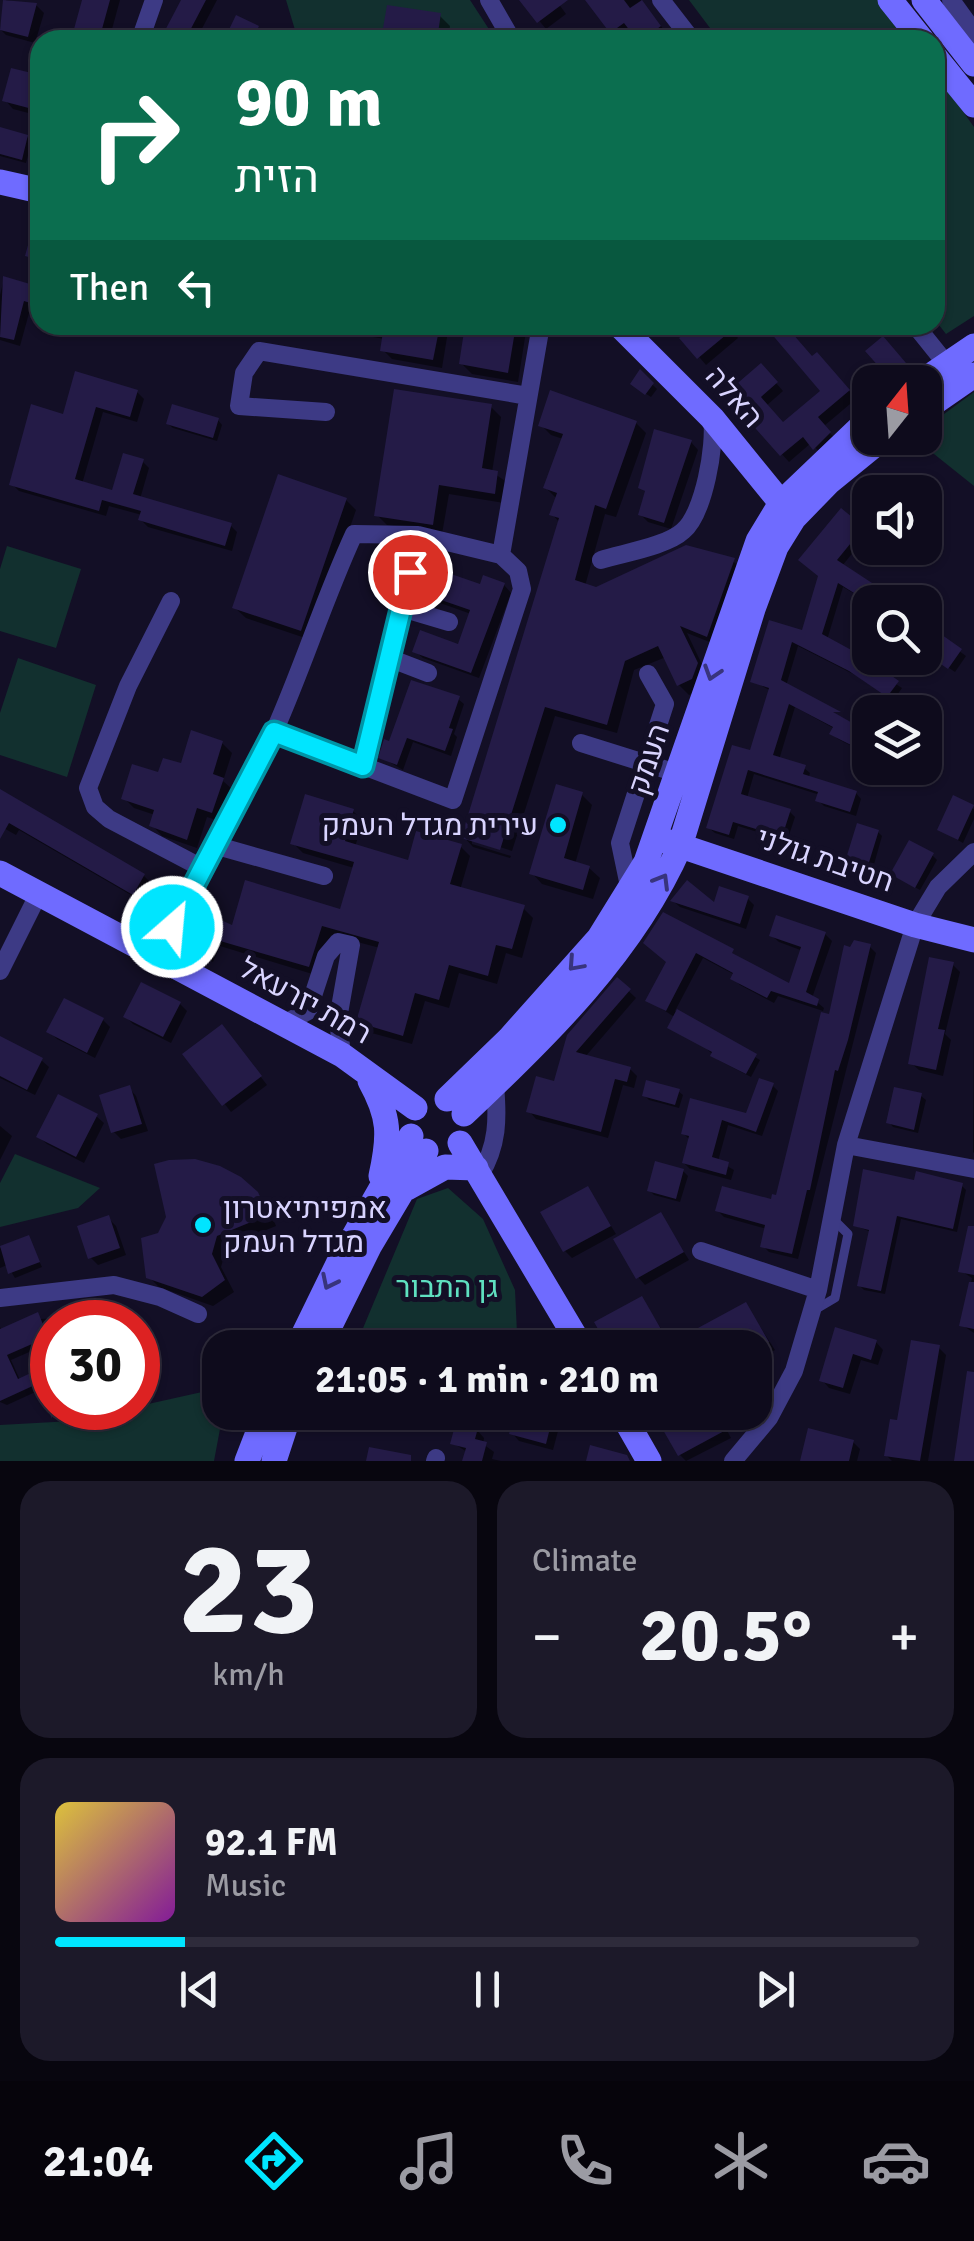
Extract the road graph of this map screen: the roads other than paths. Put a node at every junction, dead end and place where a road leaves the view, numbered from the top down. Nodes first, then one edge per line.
1 (154, 0) edge
2 (489, 0) edge
3 (661, 0) edge
4 (890, 0) edge
5 (924, 0) edge
6 (951, 0) edge
7 (144, 30) edge
8 (506, 30) edge
9 (684, 30) edge
10 (914, 30) edge
11 (972, 62) edge
12 (945, 70) edge
13 (974, 106) edge
14 (0, 182) edge
15 (30, 189) edge
16 (539, 335) edge
17 (630, 335) edge
18 (924, 335) edge
19 (974, 346) edge
20 (961, 374) edge
21 (942, 392) edge
22 (528, 396) junction
23 (326, 412) dead end
24 (712, 418) junction
25 (852, 438) edge
26 (863, 455) edge
27 (787, 510) junction
28 (418, 535) junction
29 (501, 555) junction
30 (601, 560) dead end
31 (172, 601) dead end
32 (402, 608) junction
33 (449, 622) dead end
34 (390, 658) junction
35 (428, 673) dead end
36 (648, 674) dead end
37 (274, 732) junction
38 (582, 743) dead end
39 (648, 764) junction
40 (363, 766) junction
41 (689, 776) junction
42 (668, 842) junction
43 (214, 845) junction
44 (974, 852) edge
45 (202, 868) junction
46 (0, 872) edge
47 (324, 876) dead end
48 (630, 890) junction
49 (40, 894) junction
50 (915, 925) junction
51 (974, 940) edge
52 (157, 956) junction
53 (0, 971) edge
54 (284, 1024) junction
55 (342, 1055) junction
56 (365, 1072) junction
57 (495, 1085) junction
58 (456, 1106) junction
59 (415, 1108) junction
60 (460, 1143) junction
61 (418, 1144) junction
62 (846, 1145) junction
63 (974, 1168) edge
64 (478, 1171) junction
65 (406, 1188) junction
66 (375, 1203) junction
67 (832, 1218) junction
68 (701, 1251) dead end
69 (818, 1290) junction
70 (0, 1298) edge
71 (811, 1313) junction
72 (198, 1314) dead end
73 (306, 1330) edge
74 (328, 1330) edge
75 (571, 1330) edge
76 (259, 1430) edge
77 (284, 1430) edge
78 (631, 1430) edge
79 (248, 1461) edge
80 (274, 1461) edge
81 (649, 1461) edge
82 (733, 1461) edge

1 - 7 street
2 - 8 street
3 - 9 street
4 - 10 main road
5 - 11 main road
6 - 11 street
12 - 13 main road
14 - 15 main road
16 - 22 street
17 - 24 main road, האלה
18 - 20 street
19 - 20 main road
20 - 21 main road
22 - 23 street
22 - 29 street
24 - 27 main road, האלה
24 - 30 street
25 - 27 main road, העמק
26 - 27 main road, העמק
27 - 41 main road, העמק
28 - 29 street
28 - 32 street
28 - 37 street
29 - 40 street
31 - 45 street
32 - 33 street
32 - 34 street
34 - 35 street
34 - 40 street
36 - 39 street
37 - 40 street
37 - 43 street
38 - 39 street
39 - 41 street
39 - 48 street
41 - 42 main road, העמק
42 - 48 main road, העמק
42 - 50 main road, חטיבת גולני
57 -> 42 main road, העמק
43 - 45 street
43 - 47 street
44 - 50 street
45 - 52 street
46 - 49 main road, רמת יזרעאל
48 -> 58 main road, העמק
49 - 52 main road, רמת יזרעאל
49 - 53 street
50 - 51 main road, חטיבת גולני
50 - 62 street
52 - 54 main road, רמת יזרעאל
54 - 55 main road, רמת יזרעאל
54 - 55 street
55 - 56 main road, רמת יזרעאל
56 - 59 main road, רמת יזרעאל
56 - 66 main road
57 - 58 main road, העמק
57 - 64 street
58 - 59 main road
58 - 60 main road
59 - 61 main road
60 - 61 main road
60 - 64 main road
61 - 65 main road
61 - 66 main road
62 - 63 street
62 - 67 street
64 - 65 main road
64 - 75 main road
65 - 74 main road
66 -> 73 main road
67 - 69 street
67 - 71 lane
68 - 69 street
69 - 71 street
70 - 72 street
71 - 82 street
76 - 79 main road
77 - 80 main road
78 - 81 main road

